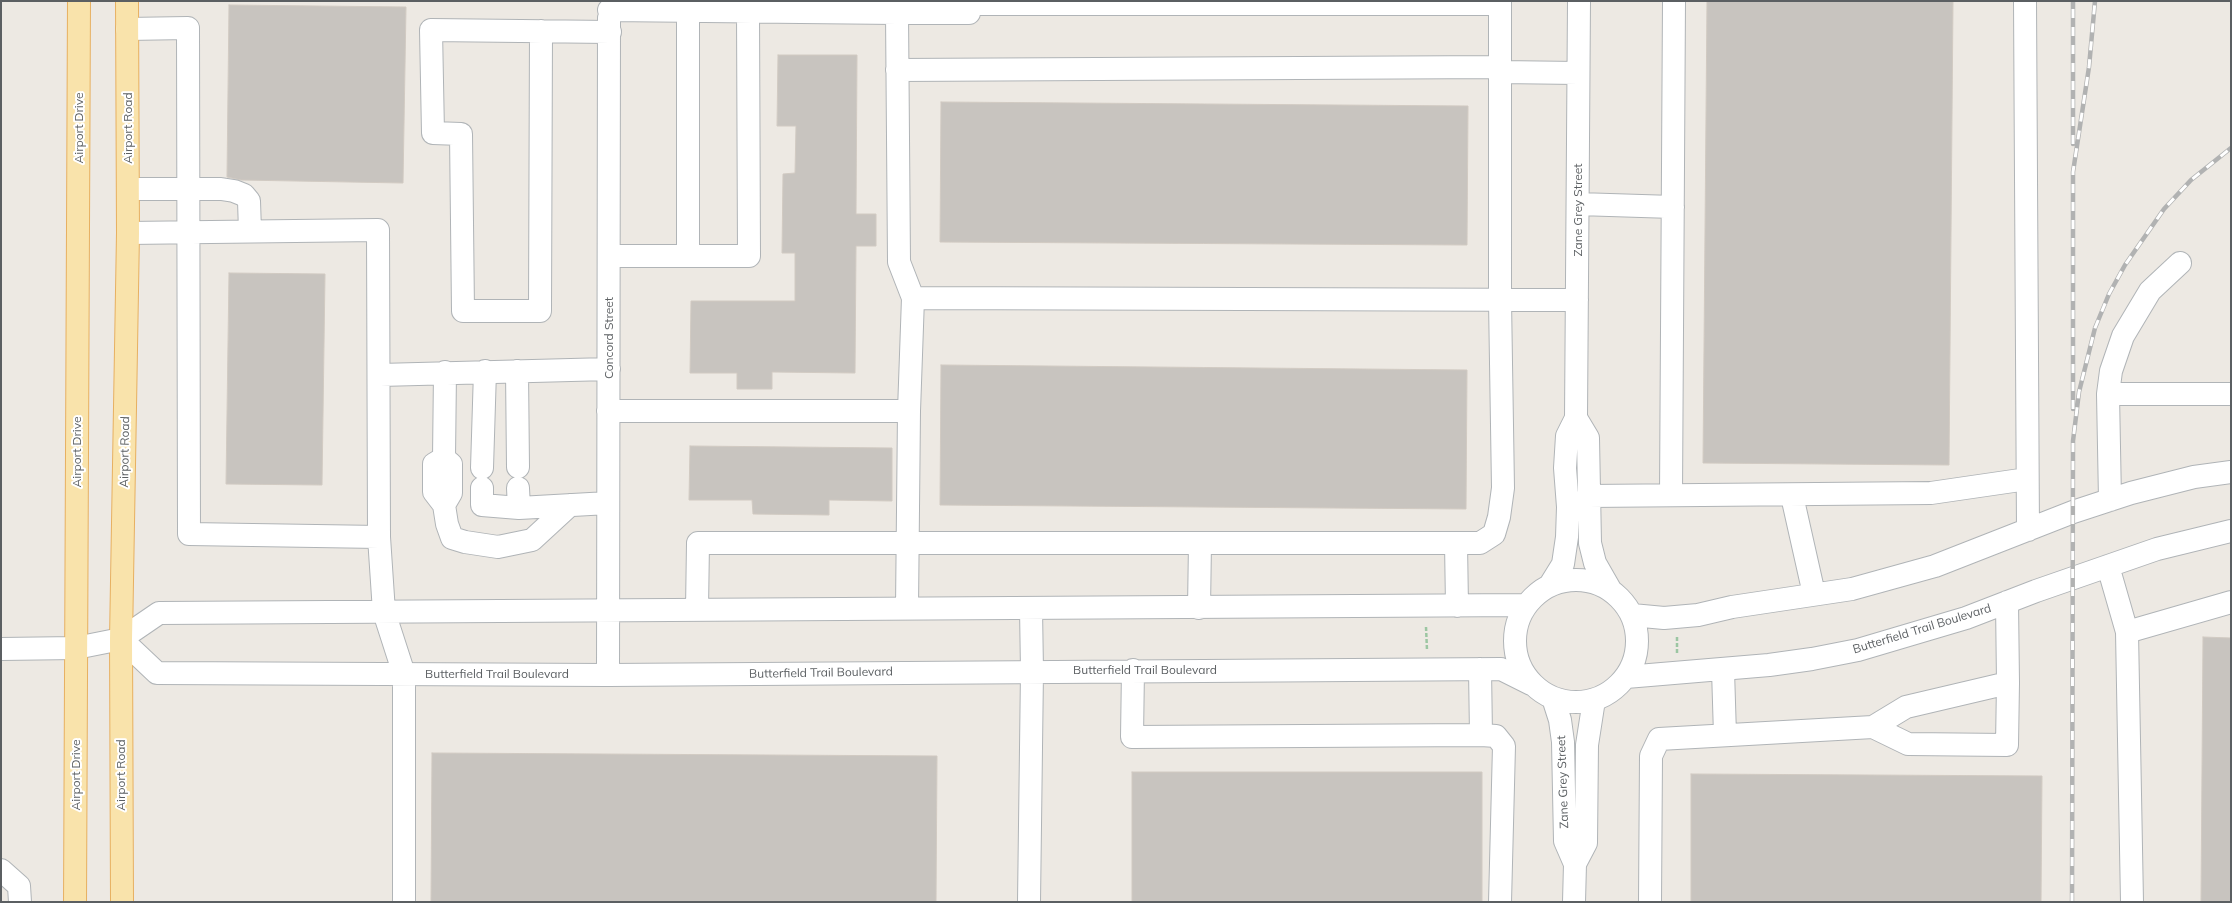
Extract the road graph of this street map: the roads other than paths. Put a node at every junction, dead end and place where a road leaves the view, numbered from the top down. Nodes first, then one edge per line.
1 (79, 1) edge
2 (127, 1) edge
3 (1578, 1) edge
4 (1674, 1) edge
5 (2025, 1) edge
6 (969, 2) edge
7 (1218, 2) edge
8 (1500, 3) edge
9 (609, 6) edge
10 (688, 6) edge
11 (897, 7) edge
12 (748, 12) junction
13 (127, 29) junction
14 (541, 31) junction
15 (610, 32) junction
16 (1500, 69) junction
17 (898, 70) junction
18 (1578, 73) junction
19 (128, 189) junction
20 (188, 189) junction
21 (1578, 204) junction
22 (1673, 207) junction
23 (250, 231) junction
24 (188, 232) junction
25 (128, 233) junction
26 (609, 256) junction
27 (688, 256) junction
28 (2180, 263) dead end
29 (913, 298) junction
30 (1500, 300) junction
31 (1577, 300) junction
32 (609, 369) junction
33 (517, 370) junction
34 (485, 371) junction
35 (445, 372) junction
36 (380, 375) junction
37 (2108, 394) junction
38 (2231, 394) edge
39 (608, 411) junction
40 (909, 411) junction
41 (1576, 418) junction
42 (518, 467) dead end
43 (2231, 472) edge
44 (2027, 478) junction
45 (1671, 495) junction
46 (1588, 496) junction
47 (1792, 496) junction
48 (2110, 500) junction
49 (608, 503) junction
50 (570, 505) junction
51 (2028, 530) junction
52 (2231, 531) edge
53 (379, 537) junction
54 (1200, 543) junction
55 (1456, 543) junction
56 (908, 544) junction
57 (2108, 566) junction
58 (1550, 585) junction
59 (1611, 591) junction
60 (1814, 594) junction
61 (2007, 602) junction
62 (2231, 602) edge
63 (1526, 605) junction
64 (1458, 606) junction
65 (908, 608) junction
66 (1199, 608) junction
67 (608, 609) junction
68 (697, 609) junction
69 (1031, 609) junction
70 (384, 612) junction
71 (1632, 615) junction
72 (2127, 632) junction
73 (121, 639) junction
74 (76, 648) junction
75 (11, 649) edge
76 (1480, 669) junction
77 (1133, 670) junction
78 (1723, 670) junction
79 (1032, 671) junction
80 (404, 674) junction
81 (608, 675) junction
82 (1626, 677) junction
83 (2008, 683) junction
84 (1531, 684) junction
85 (1553, 698) junction
86 (1594, 700) junction
87 (1873, 727) junction
88 (1481, 735) junction
89 (1725, 735) junction
90 (1575, 864) junction
91 (1, 870) edge
92 (20, 902) edge
93 (75, 902) edge
94 (122, 902) edge
95 (404, 902) edge
96 (1029, 902) edge
97 (1500, 902) edge
98 (1574, 902) edge
99 (1650, 902) edge
100 (2132, 902) edge

1 - 74 main road, Airport Drive
2 - 13 main road, Airport Road
3 - 18 street, Zane Grey Street
4 - 22 street
5 - 44 street
6 - 7 street
6 - 11 street
7 - 8 street
8 - 16 street
9 - 10 street
9 - 15 street, Concord Street
10 - 12 street
10 - 27 street
11 - 12 street
11 - 17 street
12 - 27 street
13 - 19 main road, Airport Road
13 - 20 street
14 - 14 street
14 - 15 street
15 - 26 street, Concord Street
16 - 17 street
16 - 18 street
16 - 30 street
17 - 29 street
18 - 21 street, Zane Grey Street
19 - 20 street
19 - 25 main road, Airport Road
20 - 23 street
20 - 24 street
21 - 22 street
21 - 31 street, Zane Grey Street
22 - 45 street
23 - 24 street
23 - 36 street
24 - 25 street
24 - 53 street
25 - 73 main road, Airport Road
26 - 27 street
26 - 32 street, Concord Street
28 - 37 street
29 - 30 street
29 - 40 street
30 - 31 street
30 - 55 street
31 - 41 street, Zane Grey Street
32 - 33 street
32 - 39 street, Concord Street
33 - 34 street
33 - 42 street
34 - 35 street
34 - 50 street
35 - 36 street
35 - 50 street
36 - 53 street
37 - 38 street
37 - 48 street
39 - 40 street
39 - 49 street, Concord Street
40 - 56 street
41 - 46 street
41 - 58 street, Zane Grey Street
43 - 48 street
44 - 47 street
44 - 51 street
45 - 46 street
45 - 47 street
46 - 59 street
47 - 60 street
48 - 51 street
49 - 50 street
49 - 67 street, Concord Street
51 - 60 street
52 - 57 street, Butterfield Trail Boulevard
53 - 70 street
54 - 55 street
54 - 56 street
54 - 66 street
55 - 64 street
56 - 65 street
56 - 68 street
57 - 61 street, Butterfield Trail Boulevard
57 - 72 street
58 - 59 street
58 - 63 street
59 - 71 street
60 - 71 street
61 - 78 street, Butterfield Trail Boulevard
61 - 83 street
62 - 72 street
63 - 64 street
63 - 84 street
64 - 66 street
65 - 68 street
65 - 69 street
66 - 69 street
67 - 68 street
67 - 70 street
67 - 81 street, Concord Street
69 - 79 street
70 - 73 street
70 - 80 street
71 - 82 street
72 - 100 street
73 - 74 street
73 - 80 street, Butterfield Trail Boulevard
73 - 94 main road, Airport Road
74 - 75 street
74 - 93 main road, Airport Drive
76 - 77 street, Butterfield Trail Boulevard
76 - 84 street, Butterfield Trail Boulevard
76 - 88 street
77 - 79 street, Butterfield Trail Boulevard
77 - 88 street
78 - 82 street, Butterfield Trail Boulevard
78 - 89 street
79 - 81 street, Butterfield Trail Boulevard
79 - 96 street
80 - 81 street, Butterfield Trail Boulevard
80 - 95 street
82 - 86 street
83 - 87 street
83 - 87 street
84 - 85 street
85 - 86 street
85 - 90 street, Zane Grey Street
86 - 90 street, Zane Grey Street
87 - 89 street
88 - 97 street
89 - 99 street
90 - 98 street, Zane Grey Street
91 - 92 street

